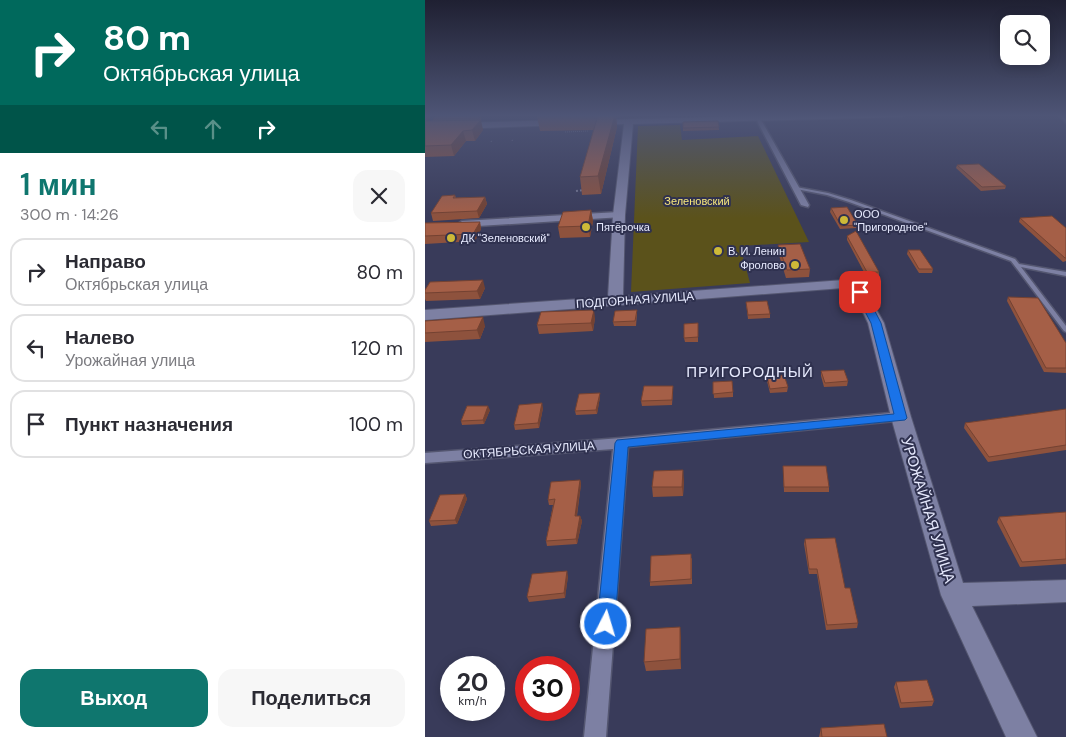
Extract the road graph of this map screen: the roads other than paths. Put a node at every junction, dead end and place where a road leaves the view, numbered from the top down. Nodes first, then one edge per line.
1 (626, 149) edge
2 (775, 149) edge
3 (797, 188) junction
4 (805, 205) dead end
5 (619, 215) junction
6 (454, 224) edge
7 (1017, 265) junction
8 (1066, 274) edge
9 (844, 284) joint
10 (615, 301) junction
11 (425, 315) edge
12 (1066, 330) edge
13 (901, 418) junction
14 (621, 443) junction
15 (425, 458) edge
16 (1066, 591) edge
17 (954, 594) junction
18 (595, 737) edge
19 (1022, 737) edge

1 - 5 street
2 - 3 street
3 - 4 street
3 - 7 lane
5 - 6 street
5 - 10 street
7 - 8 lane
7 - 12 lane
9 - 10 street, ПОДГОРНАЯ УЛИЦА
9 - 13 street, УРОЖАЙНАЯ УЛИЦА
10 - 11 street, ПОДГОРНАЯ УЛИЦА
13 - 14 street, ОКТЯБРЬСКАЯ УЛИЦА
13 - 17 street, УРОЖАЙНАЯ УЛИЦА
14 - 15 street, ОКТЯБРЬСКАЯ УЛИЦА
14 - 18 street
16 - 17 street
17 - 19 street, УРОЖАЙНАЯ УЛИЦА

